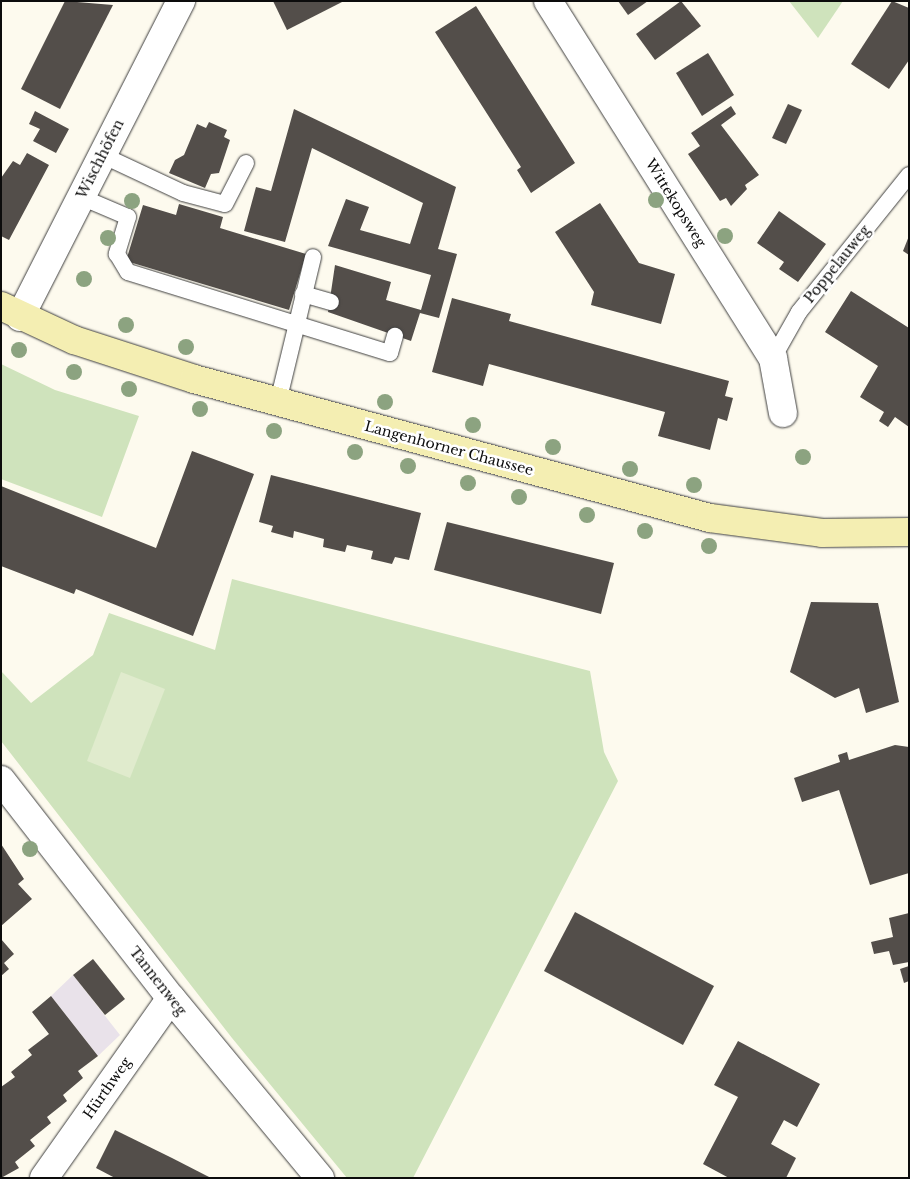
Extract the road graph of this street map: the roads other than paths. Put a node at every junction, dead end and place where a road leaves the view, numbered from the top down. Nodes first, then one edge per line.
1 (181, 1) edge
2 (556, 4) edge
3 (102, 155) junction
4 (246, 163) dead end
5 (909, 175) edge
6 (81, 197) junction
7 (313, 257) dead end
8 (304, 294) junction
9 (331, 302) dead end
10 (11, 312) edge
11 (295, 324) junction
12 (395, 336) dead end
13 (773, 358) junction
14 (278, 402) junction
15 (783, 413) dead end
16 (909, 532) edge
17 (1, 780) edge
18 (171, 998) junction
19 (44, 1178) edge
20 (320, 1178) edge

1 - 3 street, Wischhöfen
2 - 13 street, Wittekopsweg
3 - 4 lane
3 - 6 street, Wischhöfen
5 - 13 lane, Poppelauweg
6 - 10 street, Wischhöfen
6 - 11 lane
7 - 8 lane
8 - 9 lane
8 - 11 lane
10 - 14 main road, Langenhorner Chaussee
11 - 12 lane
11 - 14 lane
13 - 15 street, Wittekopsweg
14 - 16 main road, Langenhorner Chaussee
17 - 18 street, Tannenweg
18 - 19 street, Hürthweg
18 - 20 street, Tannenweg

